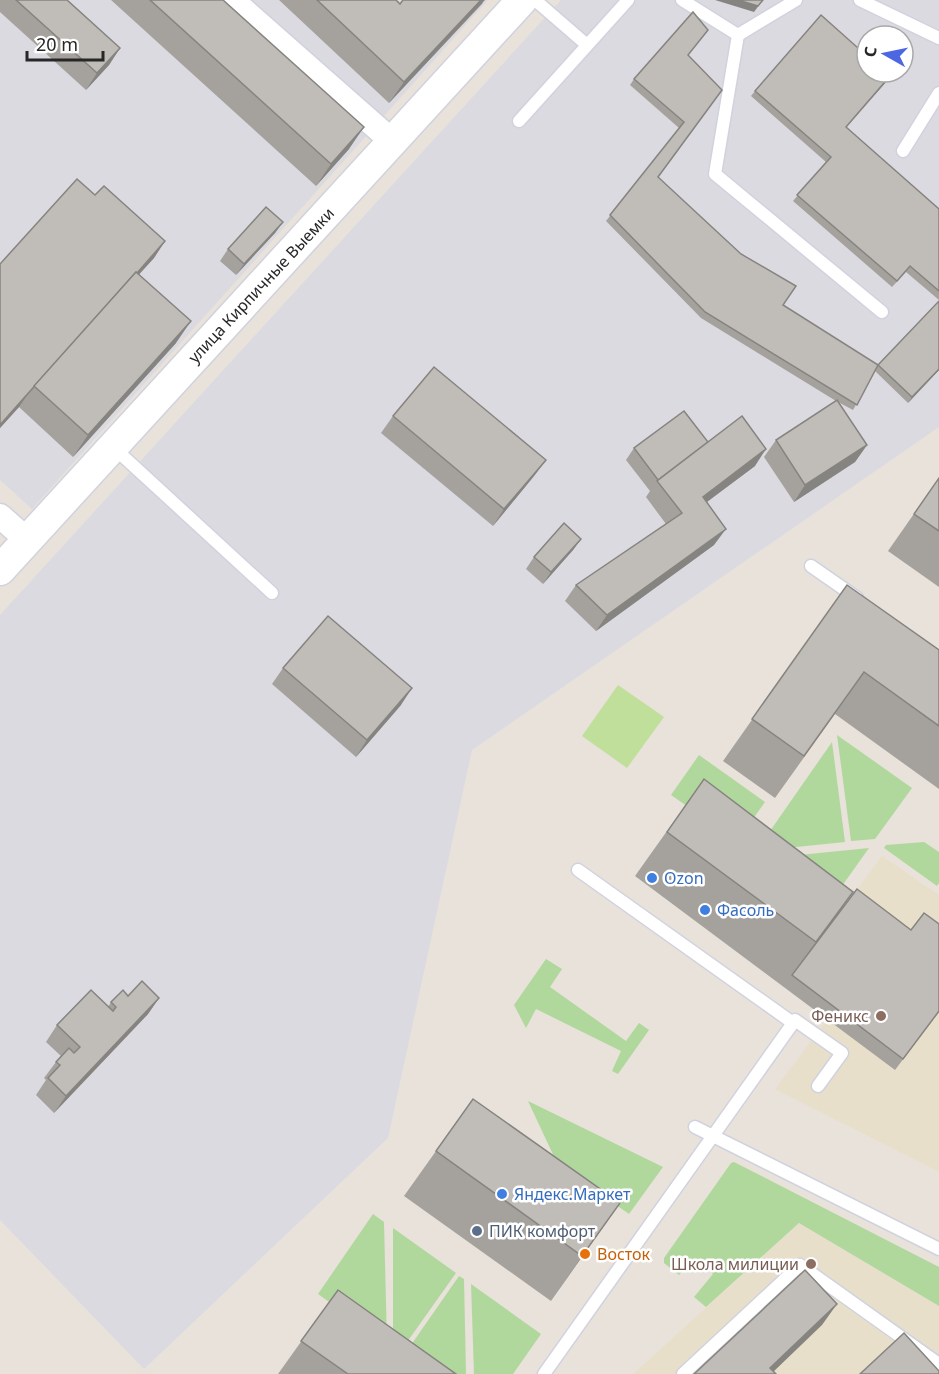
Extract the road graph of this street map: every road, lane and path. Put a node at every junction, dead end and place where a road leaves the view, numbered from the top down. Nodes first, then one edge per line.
1 (232, 0) edge
2 (522, 0) edge
3 (535, 0) edge
4 (628, 0) edge
5 (682, 0) edge
6 (796, 0) edge
7 (860, 0) edge
8 (738, 36) junction
9 (939, 38) edge
10 (587, 45) junction
11 (939, 93) edge
12 (519, 121) dead end
13 (392, 141) junction
14 (903, 152) dead end
15 (882, 312) dead end
16 (113, 446) junction
17 (0, 516) edge
18 (27, 540) junction
19 (811, 566) dead end
20 (0, 570) edge
21 (272, 593) dead end
22 (866, 605) edge
23 (579, 870) dead end
24 (793, 1023) junction
25 (818, 1086) dead end
26 (695, 1127) dead end
27 (713, 1136) junction
28 (939, 1249) edge
29 (939, 1364) edge
30 (544, 1374) edge
31 (683, 1374) edge

1 - 13 street
2 - 13 street, улица Кирпичные Выемки
3 - 10 lane
4 - 10 lane
5 - 8 lane
6 - 8 lane
7 - 9 lane
8 - 15 lane
10 - 12 lane
11 - 14 lane
13 - 16 street, улица Кирпичные Выемки
16 - 18 street, улица Кирпичные Выемки
16 - 21 lane
17 - 18 street
18 - 20 street, улица Кирпичные Выемки
19 - 22 lane
23 - 24 lane
24 - 25 lane
24 - 27 lane
26 - 27 lane
27 - 28 lane
27 - 30 lane
29 - 31 lane

